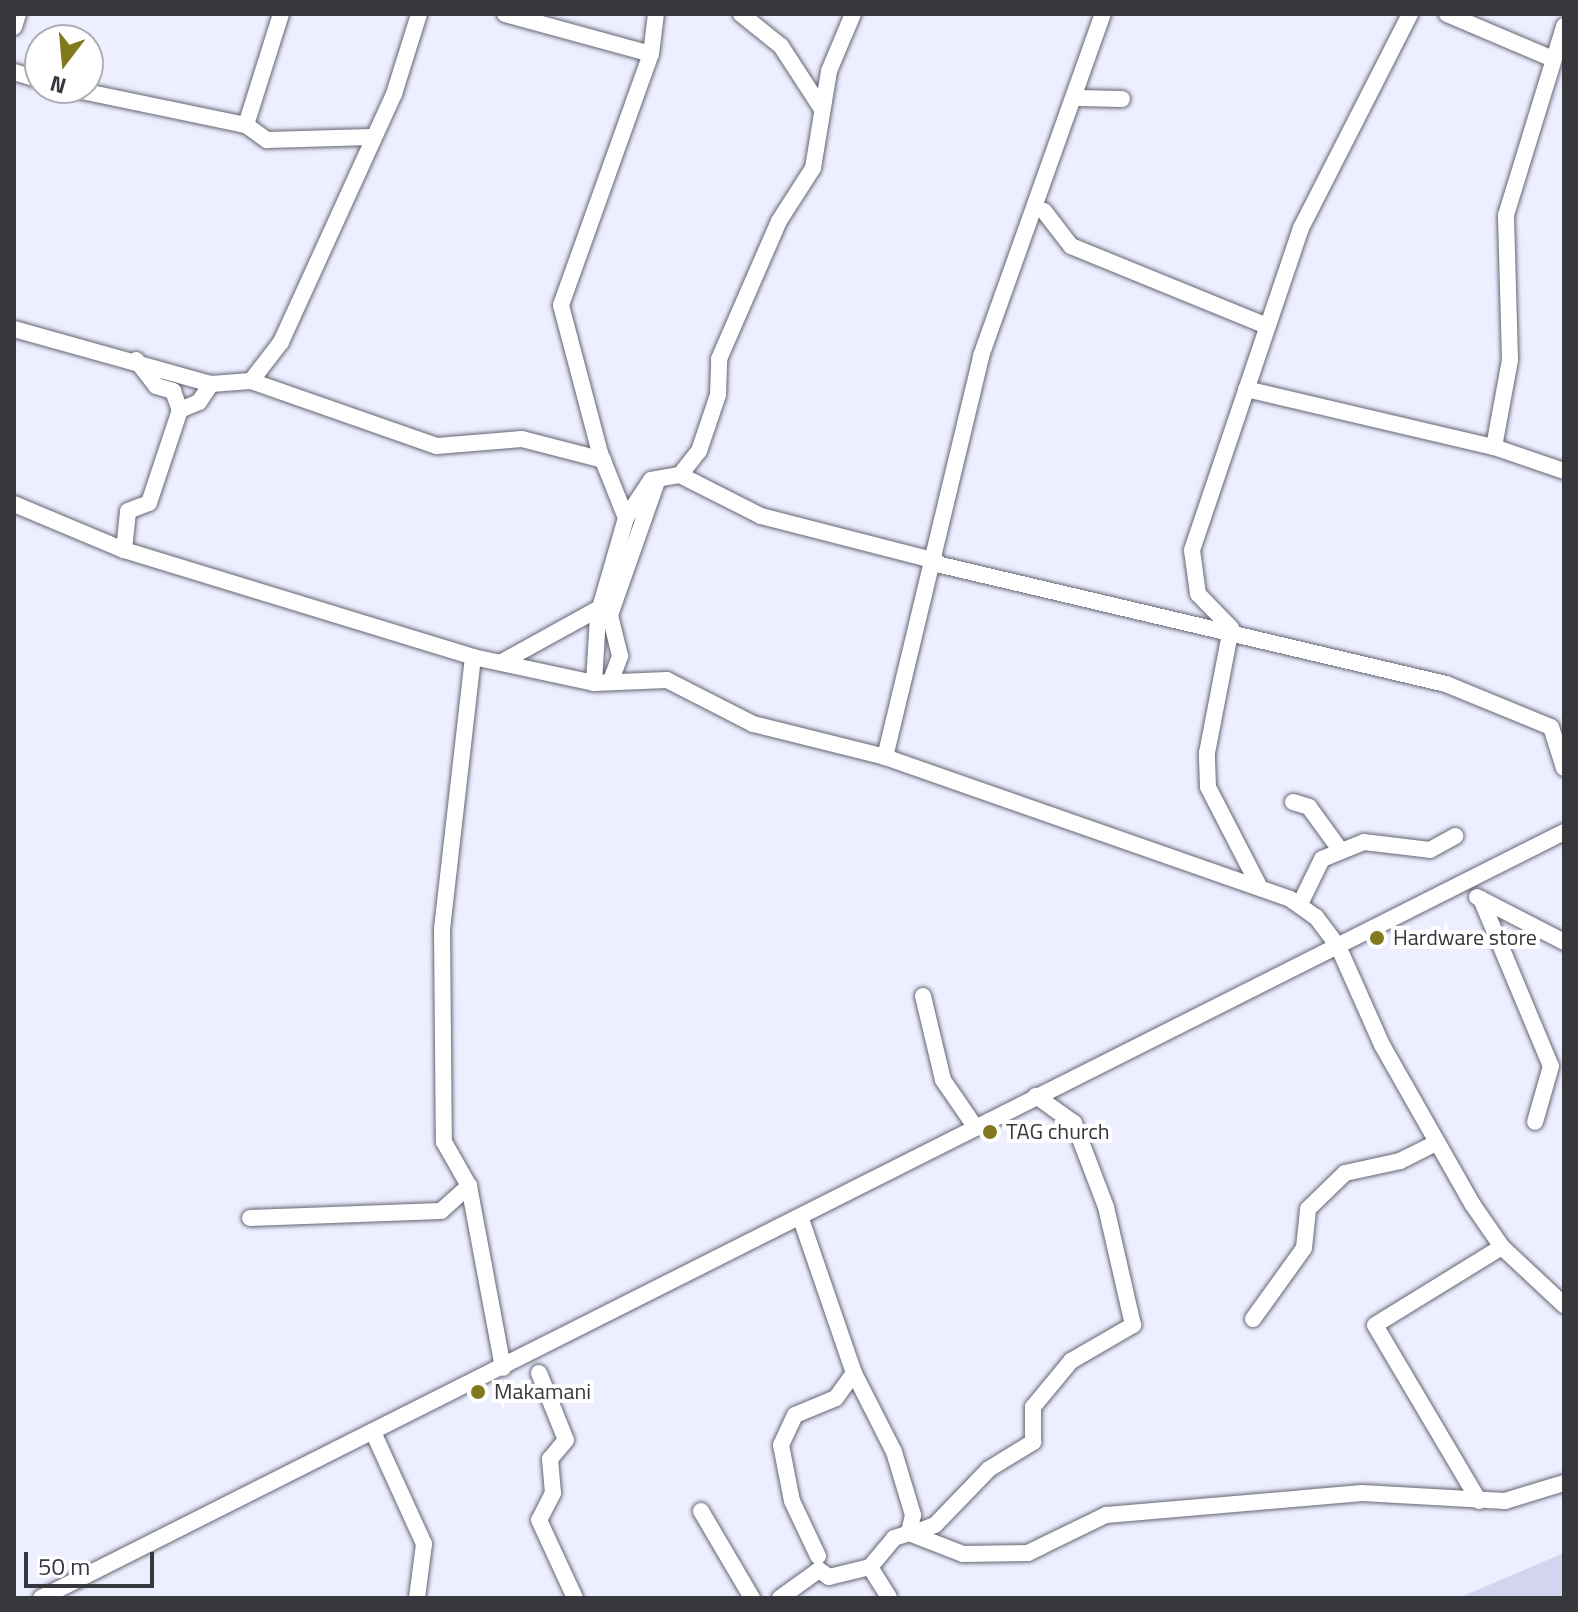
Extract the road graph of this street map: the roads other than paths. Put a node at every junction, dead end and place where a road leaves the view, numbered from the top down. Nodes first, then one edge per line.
1 (18, 14) edge
2 (281, 14) edge
3 (419, 14) edge
4 (505, 14) edge
5 (656, 14) edge
6 (741, 14) edge
7 (853, 14) edge
8 (1103, 14) edge
9 (1410, 14) edge
10 (1447, 14) edge
11 (1564, 26) edge
12 (14, 27) edge
13 (651, 54) junction
14 (1553, 59) junction
15 (104, 96) edge
16 (1077, 98) junction
17 (1122, 99) dead end
18 (820, 106) junction
19 (246, 125) junction
20 (371, 137) junction
21 (1044, 211) dead end
22 (1265, 325) junction
23 (14, 329) edge
24 (135, 359) junction
25 (251, 381) junction
26 (211, 384) junction
27 (1246, 389) junction
28 (180, 410) junction
29 (1494, 447) junction
30 (603, 460) junction
31 (1564, 471) edge
32 (680, 475) junction
33 (658, 479) junction
34 (14, 504) edge
35 (626, 518) junction
36 (124, 550) junction
37 (938, 563) junction
38 (600, 608) junction
39 (1232, 635) junction
40 (473, 657) junction
41 (502, 662) junction
42 (602, 682) junction
43 (885, 757) junction
44 (1564, 768) edge
45 (1293, 802) dead end
46 (1564, 832) edge
47 (1455, 836) dead end
48 (1341, 851) junction
49 (1258, 884) junction
50 (1458, 885) junction
51 (1481, 899) junction
52 (1300, 904) junction
53 (1564, 942) edge
54 (1338, 946) junction
55 (923, 996) dead end
56 (1036, 1096) junction
57 (1535, 1122) dead end
58 (976, 1128) junction
59 (1436, 1143) junction
60 (469, 1186) junction
61 (250, 1218) dead end
62 (802, 1222) junction
63 (1502, 1247) junction
64 (1564, 1305) edge
65 (1253, 1319) dead end
66 (503, 1368) junction
67 (539, 1373) dead end
68 (854, 1373) junction
69 (373, 1432) junction
70 (1564, 1483) edge
71 (1479, 1501) junction
72 (701, 1511) dead end
73 (912, 1533) junction
74 (818, 1556) dead end
75 (870, 1567) junction
76 (41, 1598) edge
77 (417, 1598) edge
78 (575, 1598) edge
79 (752, 1598) edge
80 (780, 1598) edge
81 (889, 1598) edge

1 - 12 street
2 - 19 street
3 - 20 street
4 - 13 street
5 - 13 street
6 - 18 street
7 - 18 street
8 - 16 street
9 - 22 street
10 - 14 street
11 - 14 street
13 - 30 street
14 - 29 street
15 - 19 street
16 - 17 street
16 - 37 street
18 - 32 street
19 - 20 street
20 - 25 street
21 - 22 street
22 - 27 street
23 - 24 street
24 - 26 street
24 - 28 street
25 - 26 street
25 - 30 street
26 - 28 street
27 - 29 street
27 - 39 street
28 - 36 street
29 - 31 street
30 - 35 street
32 - 33 street
32 - 37 street
33 - 35 street
33 - 42 street
34 - 36 street
35 - 38 street
36 - 40 street
37 - 39 street
37 - 43 street
38 - 41 street
38 - 42 street
39 - 44 street
39 - 49 street
40 - 41 street
40 - 60 street
41 - 42 street
42 - 43 street
43 - 49 street
45 - 48 street
46 - 50 street
47 - 48 street
48 - 52 street
49 - 52 street
50 - 51 street
50 - 54 street
51 - 53 street
51 - 57 street
52 - 54 street
54 - 56 street
54 - 59 street
55 - 58 street
56 - 58 street
56 - 73 street
58 - 62 street
59 - 63 street
59 - 65 street
60 - 61 street
60 - 66 street
62 - 66 street
62 - 68 street
63 - 64 street
63 - 71 street
66 - 69 street
67 - 78 street
68 - 73 street
68 - 74 street
69 - 76 street
69 - 77 street
70 - 71 street
71 - 73 street
72 - 79 street
73 - 75 street
75 - 80 street
75 - 81 street

